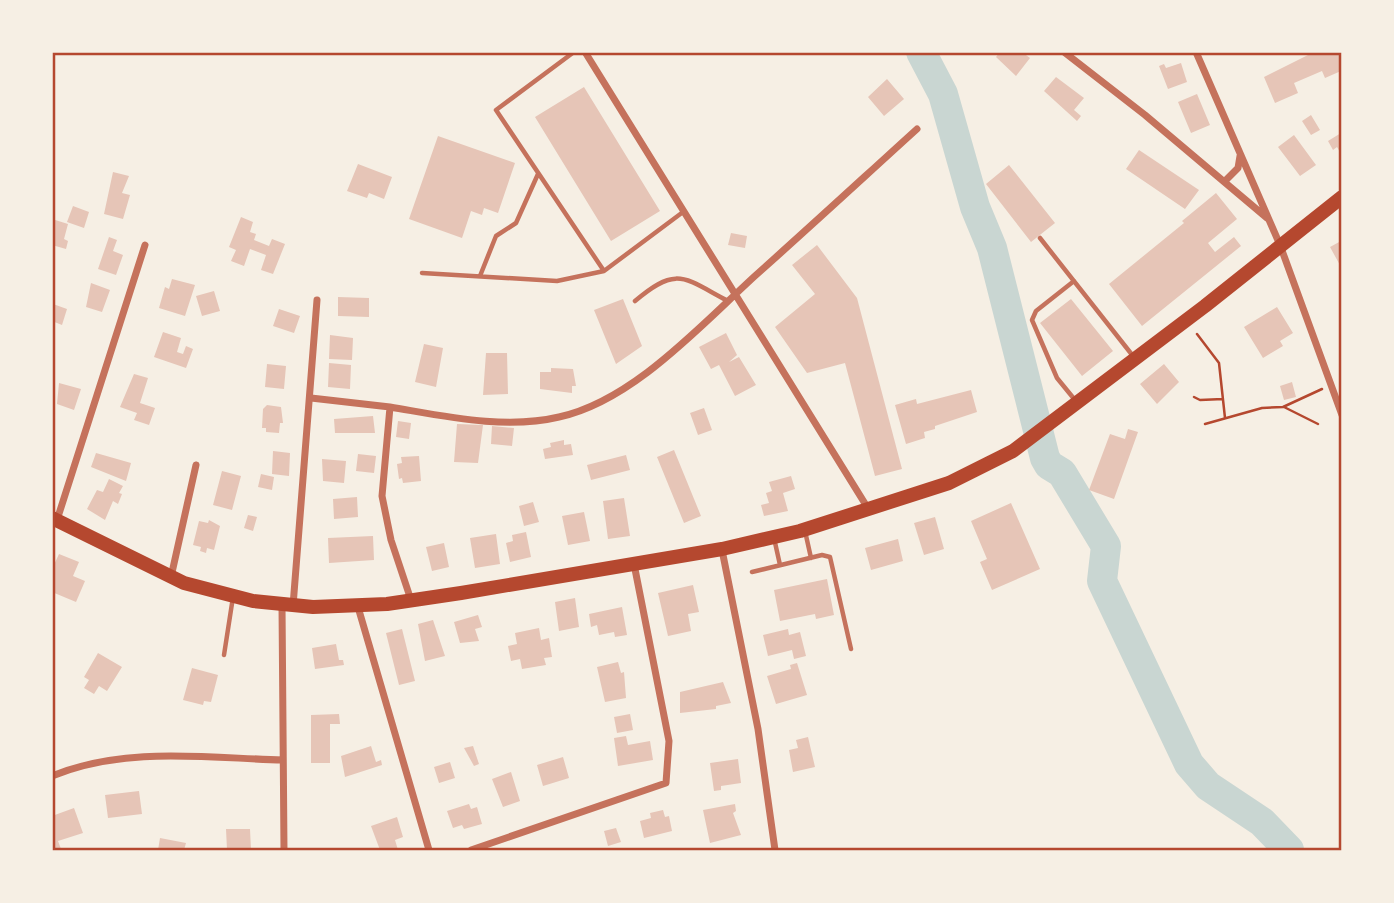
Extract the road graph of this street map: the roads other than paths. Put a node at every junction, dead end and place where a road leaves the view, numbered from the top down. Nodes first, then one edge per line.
1 (574, 52) edge
2 (585, 52) edge
3 (1064, 52) edge
4 (1196, 52) edge
5 (917, 129) dead end
6 (1238, 149) junction
7 (538, 174) junction
8 (1225, 181) junction
9 (1342, 197) edge
10 (683, 212) junction
11 (1269, 219) junction
12 (1040, 238) dead end
13 (145, 245) dead end
14 (1280, 245) junction
15 (604, 271) junction
16 (422, 273) dead end
17 (480, 276) junction
18 (1074, 281) junction
19 (731, 298) junction
20 (317, 300) dead end
21 (635, 301) dead end
22 (1136, 359) junction
23 (310, 398) junction
24 (1078, 404) junction
25 (390, 407) junction
26 (1342, 415) edge
27 (196, 465) dead end
28 (869, 510) junction
29 (55, 519) edge
30 (804, 530) junction
31 (774, 537) junction
32 (722, 549) junction
33 (811, 558) junction
34 (634, 565) junction
35 (780, 565) junction
36 (752, 572) dead end
37 (170, 578) junction
38 (233, 596) junction
39 (412, 601) junction
40 (288, 606) junction
41 (358, 607) junction
42 (851, 649) dead end
43 (225, 655) dead end
44 (283, 760) junction
45 (52, 776) edge
46 (284, 850) edge
47 (429, 850) edge
48 (471, 850) edge
49 (775, 850) edge

1 - 7 lane
2 - 10 street
3 - 8 street
4 - 6 street
5 - 19 street
6 - 8 street
6 - 11 street
7 - 15 lane
7 - 17 lane
8 - 11 street
9 - 14 main road
10 - 15 lane
10 - 19 street
11 - 14 street
12 - 18 lane
13 - 29 street
14 - 22 main road
14 - 26 street
15 - 17 lane
16 - 17 lane
18 - 22 lane
18 - 24 lane
19 - 21 lane
19 - 25 street
19 - 28 street
20 - 23 street
22 - 24 main road
23 - 25 street
23 - 40 street
24 - 28 main road
25 - 39 street
27 - 37 street
28 - 30 main road
29 - 37 main road
30 - 31 main road
30 - 33 lane
31 - 32 main road
31 - 35 lane
32 - 34 main road
32 - 49 street
33 - 35 lane
33 - 42 lane
34 - 39 main road
34 - 48 street
35 - 36 lane
37 - 38 main road
38 - 40 main road
38 - 43 lane
39 - 41 main road
40 - 41 main road
40 - 44 street
41 - 47 street
44 - 45 street
44 - 46 street

